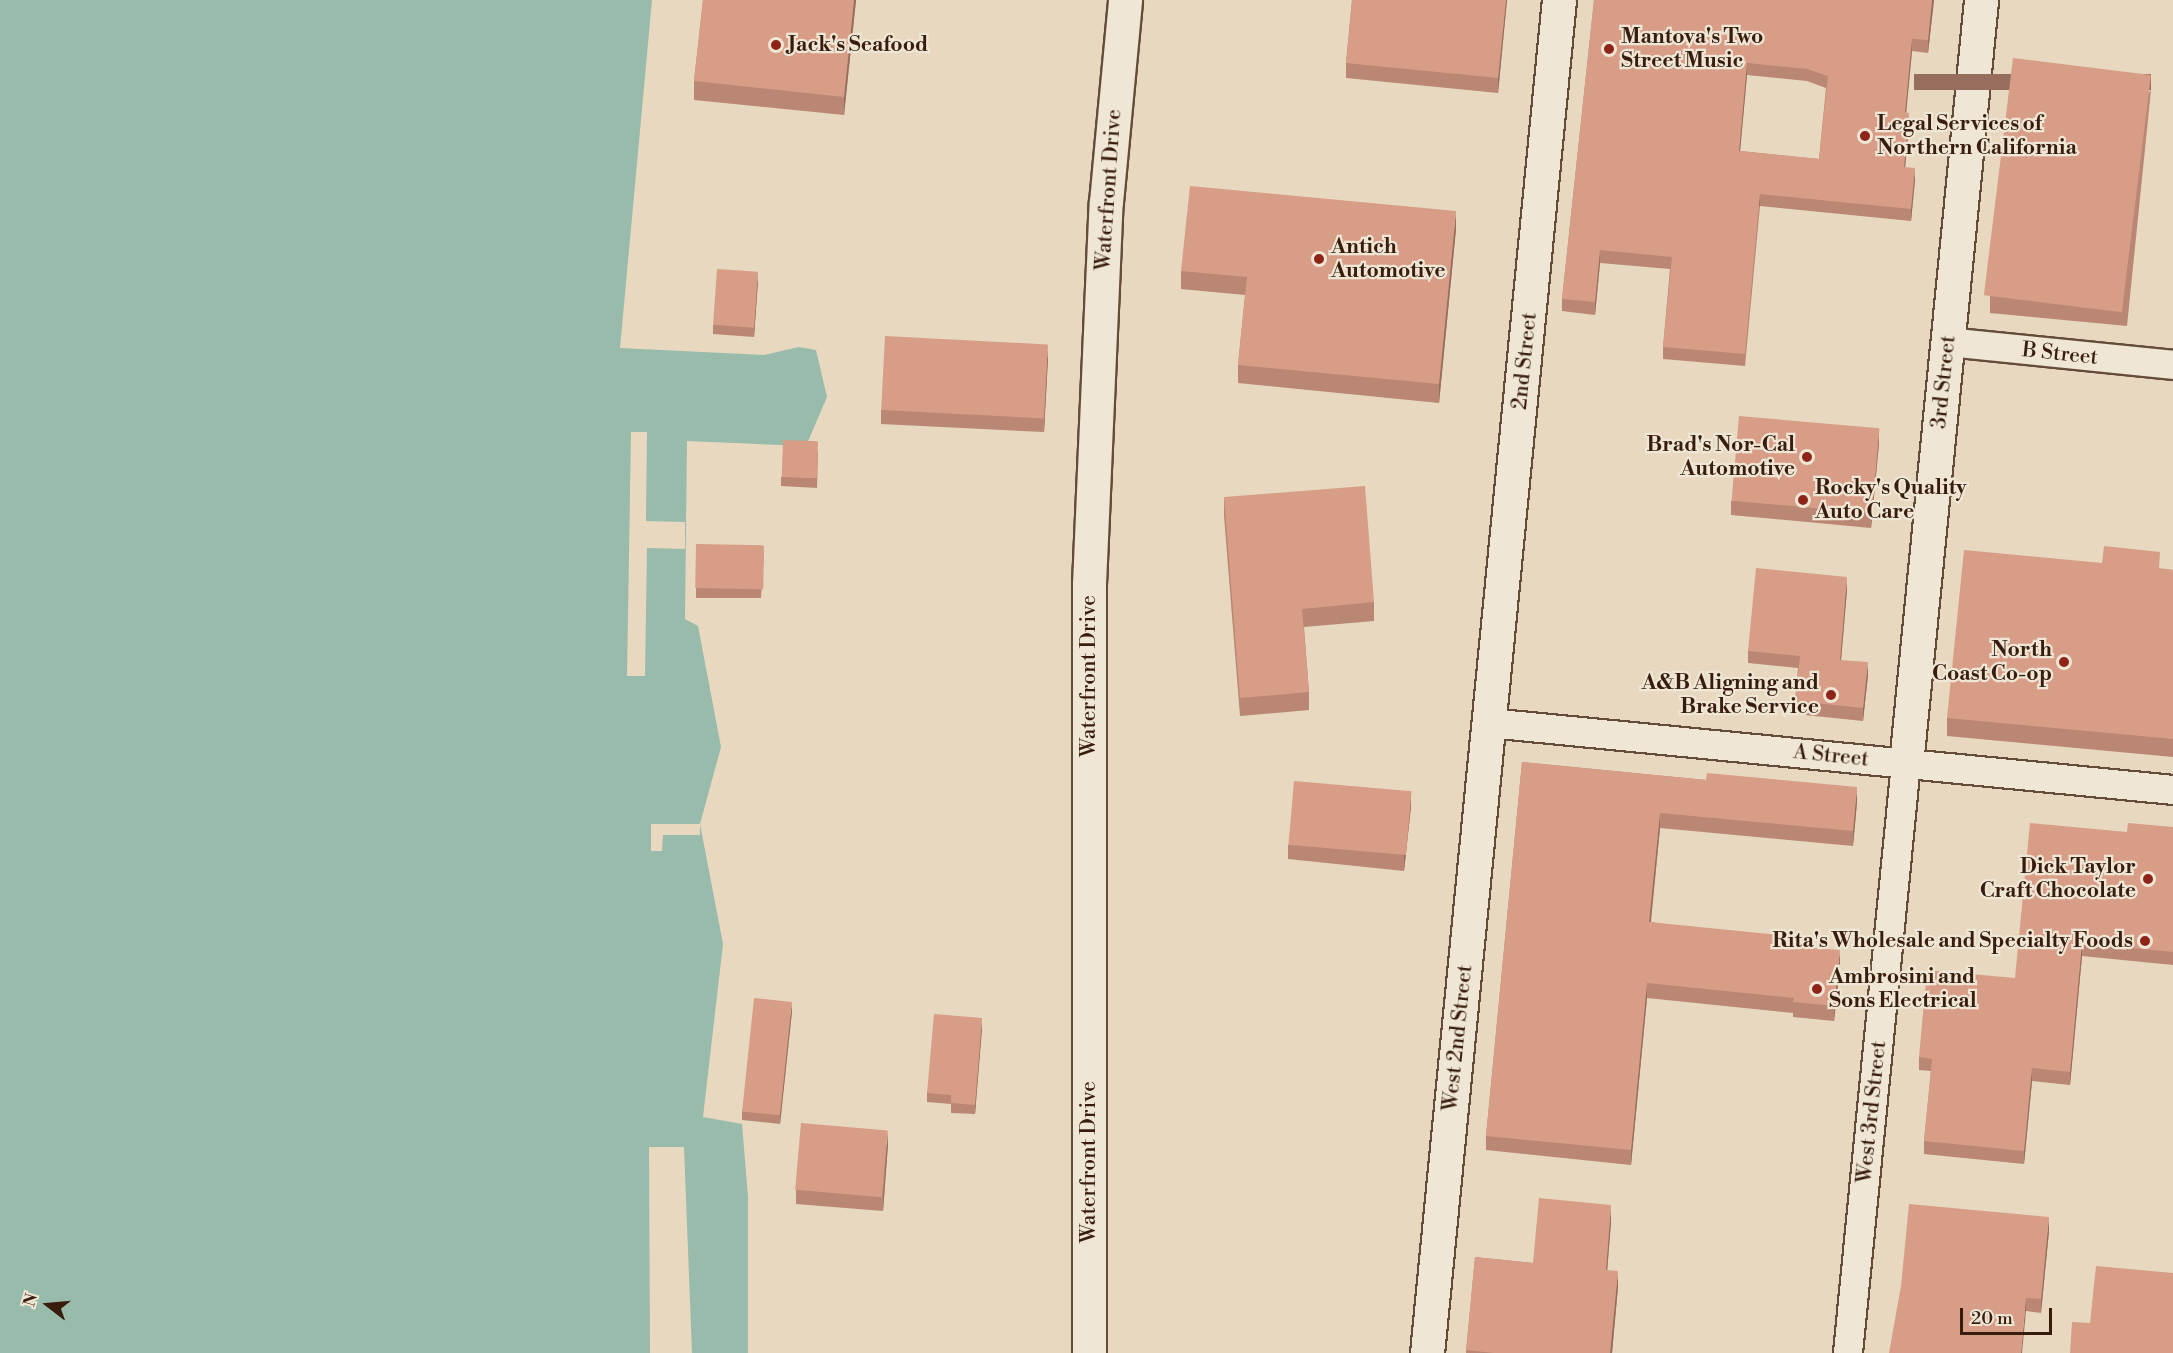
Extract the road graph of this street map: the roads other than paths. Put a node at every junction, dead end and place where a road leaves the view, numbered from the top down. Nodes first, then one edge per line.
1 (1125, 0) edge
2 (1559, 0) edge
3 (1981, 0) edge
4 (1948, 342) junction
5 (2173, 365) edge
6 (1489, 723) junction
7 (1906, 764) junction
8 (2173, 790) edge
9 (1089, 1353) edge
10 (1427, 1353) edge
11 (1848, 1353) edge

1 - 9 street, Waterfront Drive
2 - 6 street, 2nd Street
3 - 4 street, 3rd Street
4 - 5 street, B Street
4 - 7 street, 3rd Street
6 - 7 street, A Street
6 - 10 street, West 2nd Street
7 - 8 street, A Street
7 - 11 street, West 3rd Street

